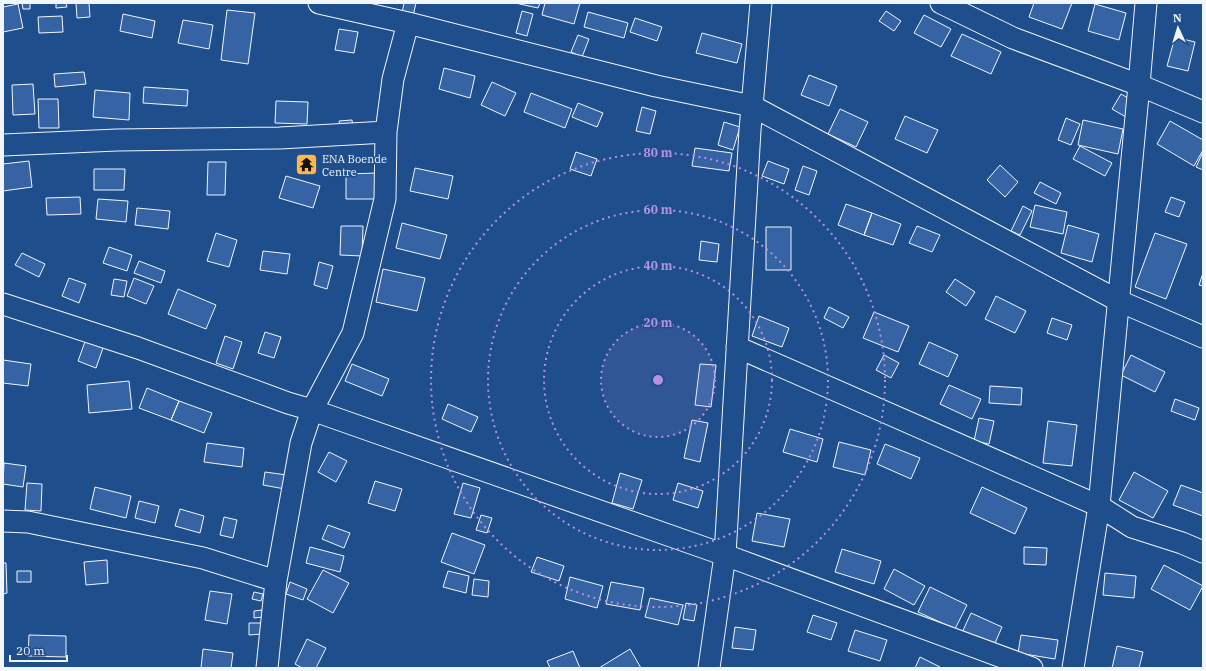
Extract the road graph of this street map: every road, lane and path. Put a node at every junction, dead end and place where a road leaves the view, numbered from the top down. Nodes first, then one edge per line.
1 (318, 3) edge
2 (761, 3) edge
3 (941, 3) edge
4 (1146, 3) edge
5 (408, 23) junction
6 (1140, 85) junction
7 (752, 106) junction
8 (1203, 112) edge
9 (386, 132) junction
10 (3, 145) edge
11 (1119, 301) junction
12 (3, 304) edge
13 (1203, 338) edge
14 (738, 347) junction
15 (312, 410) junction
16 (1098, 506) junction
17 (3, 521) edge
18 (1203, 552) edge
19 (725, 555) junction
20 (276, 581) junction
21 (267, 668) edge
22 (709, 668) edge
23 (1032, 668) edge
24 (1073, 668) edge

1 - 5 street
2 - 7 street
3 - 6 street
4 - 6 street
5 - 7 street
5 - 9 street
6 - 8 street
6 - 11 street
7 - 11 street
7 - 14 street
9 - 10 street
9 - 15 street
11 - 13 street
11 - 16 street
12 - 15 street
14 - 16 street
14 - 19 street
15 - 19 street
15 - 20 street
16 - 18 street
16 - 24 street
17 - 20 street
19 - 22 street
19 - 23 street
20 - 21 street

